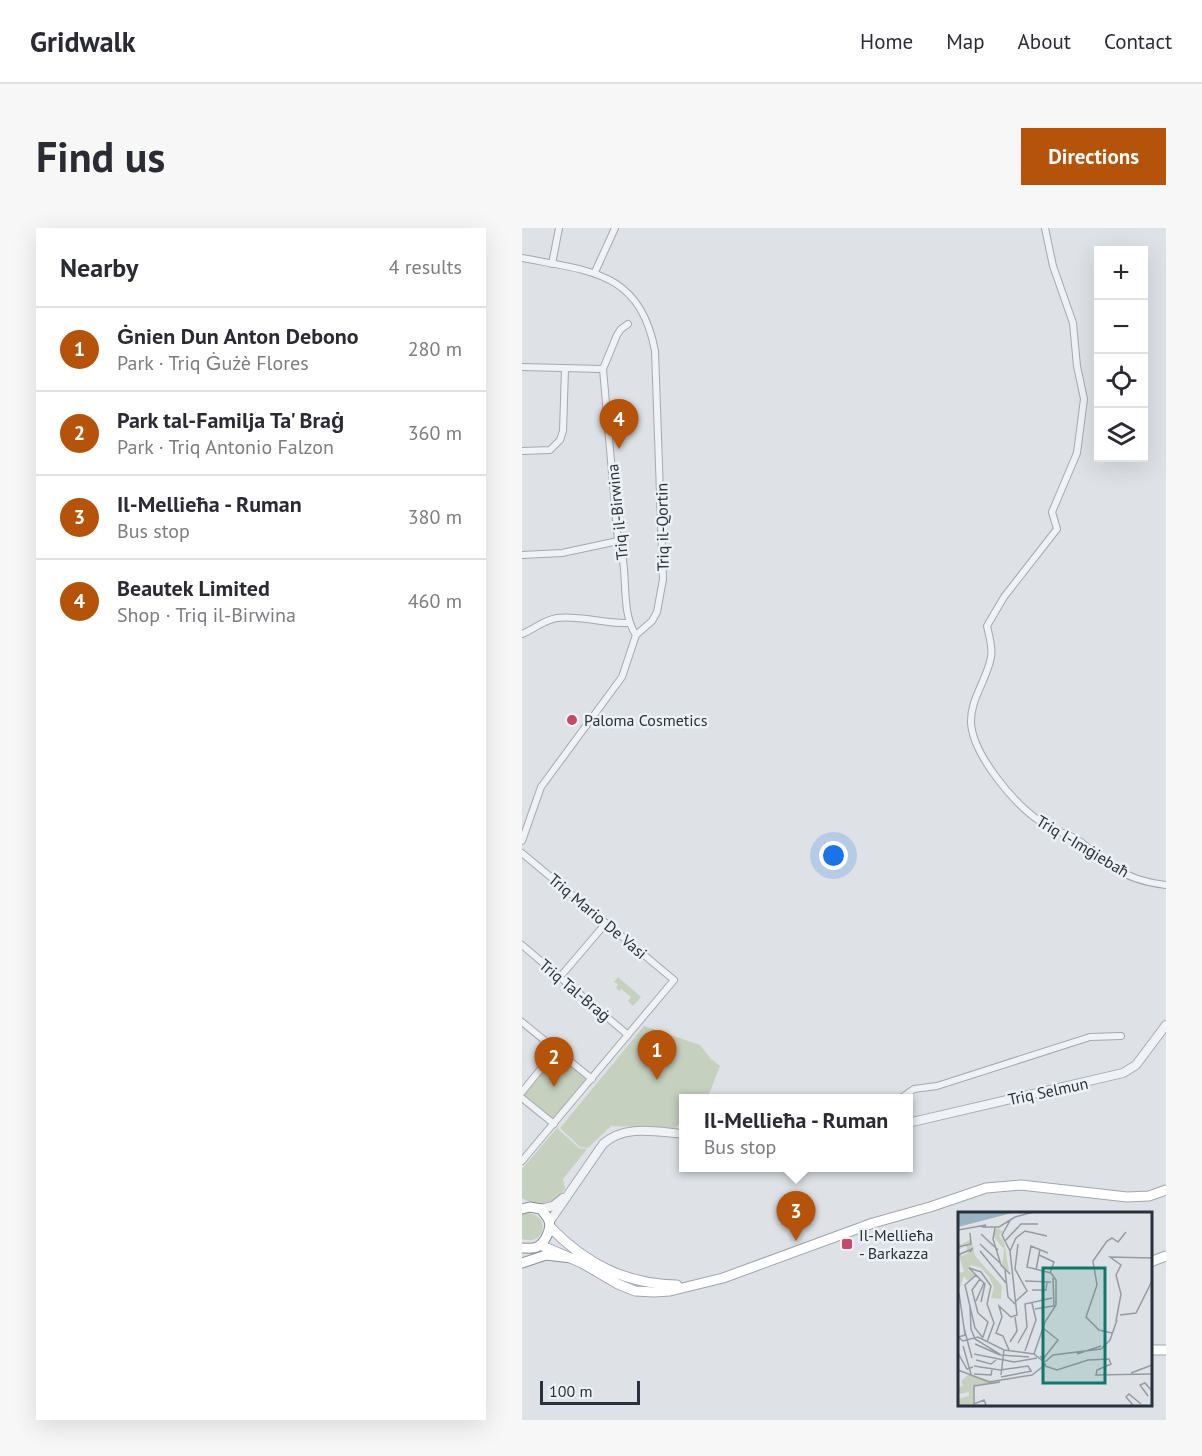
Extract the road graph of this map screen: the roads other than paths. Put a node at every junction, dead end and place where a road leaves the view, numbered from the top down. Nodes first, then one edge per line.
1 (559, 228) edge
2 (615, 228) edge
3 (1045, 228) edge
4 (522, 258) edge
5 (552, 264) junction
6 (595, 272) junction
7 (628, 324) dead end
8 (522, 367) edge
9 (565, 369) junction
10 (603, 369) junction
11 (522, 451) edge
12 (618, 541) junction
13 (522, 555) edge
14 (609, 623) junction
15 (628, 623) junction
16 (522, 634) edge
17 (636, 635) junction
18 (522, 841) edge
19 (522, 853) edge
20 (1165, 883) edge
21 (606, 923) junction
22 (522, 945) edge
23 (560, 977) junction
24 (522, 1022) edge
25 (1166, 1025) edge
26 (628, 1035) junction
27 (1121, 1036) dead end
28 (556, 1050) junction
29 (592, 1079) junction
30 (522, 1092) edge
31 (907, 1094) edge
32 (522, 1098) edge
33 (913, 1122) edge
34 (554, 1124) junction
35 (679, 1134) edge
36 (522, 1161) edge
37 (1166, 1190) edge
38 (570, 1192) junction
39 (522, 1209) edge
40 (541, 1209) junction
41 (550, 1224) junction
42 (537, 1246) junction
43 (522, 1248) edge
44 (1166, 1256) edge
45 (572, 1258) junction
46 (1151, 1261) edge
47 (522, 1262) edge
48 (692, 1285) junction

1 - 5 street
2 - 6 street
3 - 20 street, Triq l-Imġiebaħ
4 - 5 street, Triq il-Qortin
5 - 6 street, Triq il-Qortin
6 - 17 street, Triq il-Qortin
7 - 10 street, Triq il-Birwina
8 - 9 street
9 - 10 street
9 - 11 street
10 - 12 street, Triq il-Birwina
12 - 13 street
12 - 15 street, Triq il-Birwina
14 - 15 street
14 - 16 street
14 - 17 street
15 - 17 street, Triq il-Birwina
17 - 18 street, Triq il-Qortin
19 - 21 street, Triq Mario De Vasi
21 - 23 street
21 - 26 street, Triq Mario De Vasi
22 - 23 street, Triq Tal-Braġ
23 - 26 street, Triq Tal-Braġ
24 - 28 street
25 - 33 street, Triq Selmun
26 - 29 street
27 - 31 street
28 - 29 street
28 - 30 street
29 - 34 street
32 - 34 street
34 - 36 street
35 - 38 street
37 - 48 main road
38 - 40 street
38 - 41 street
39 - 40 main road
40 - 41 main road
41 - 42 main road
41 - 48 main road
42 - 43 main road
42 - 45 main road
42 - 47 main road
44 - 46 main road
45 - 47 main road
45 - 48 main road

